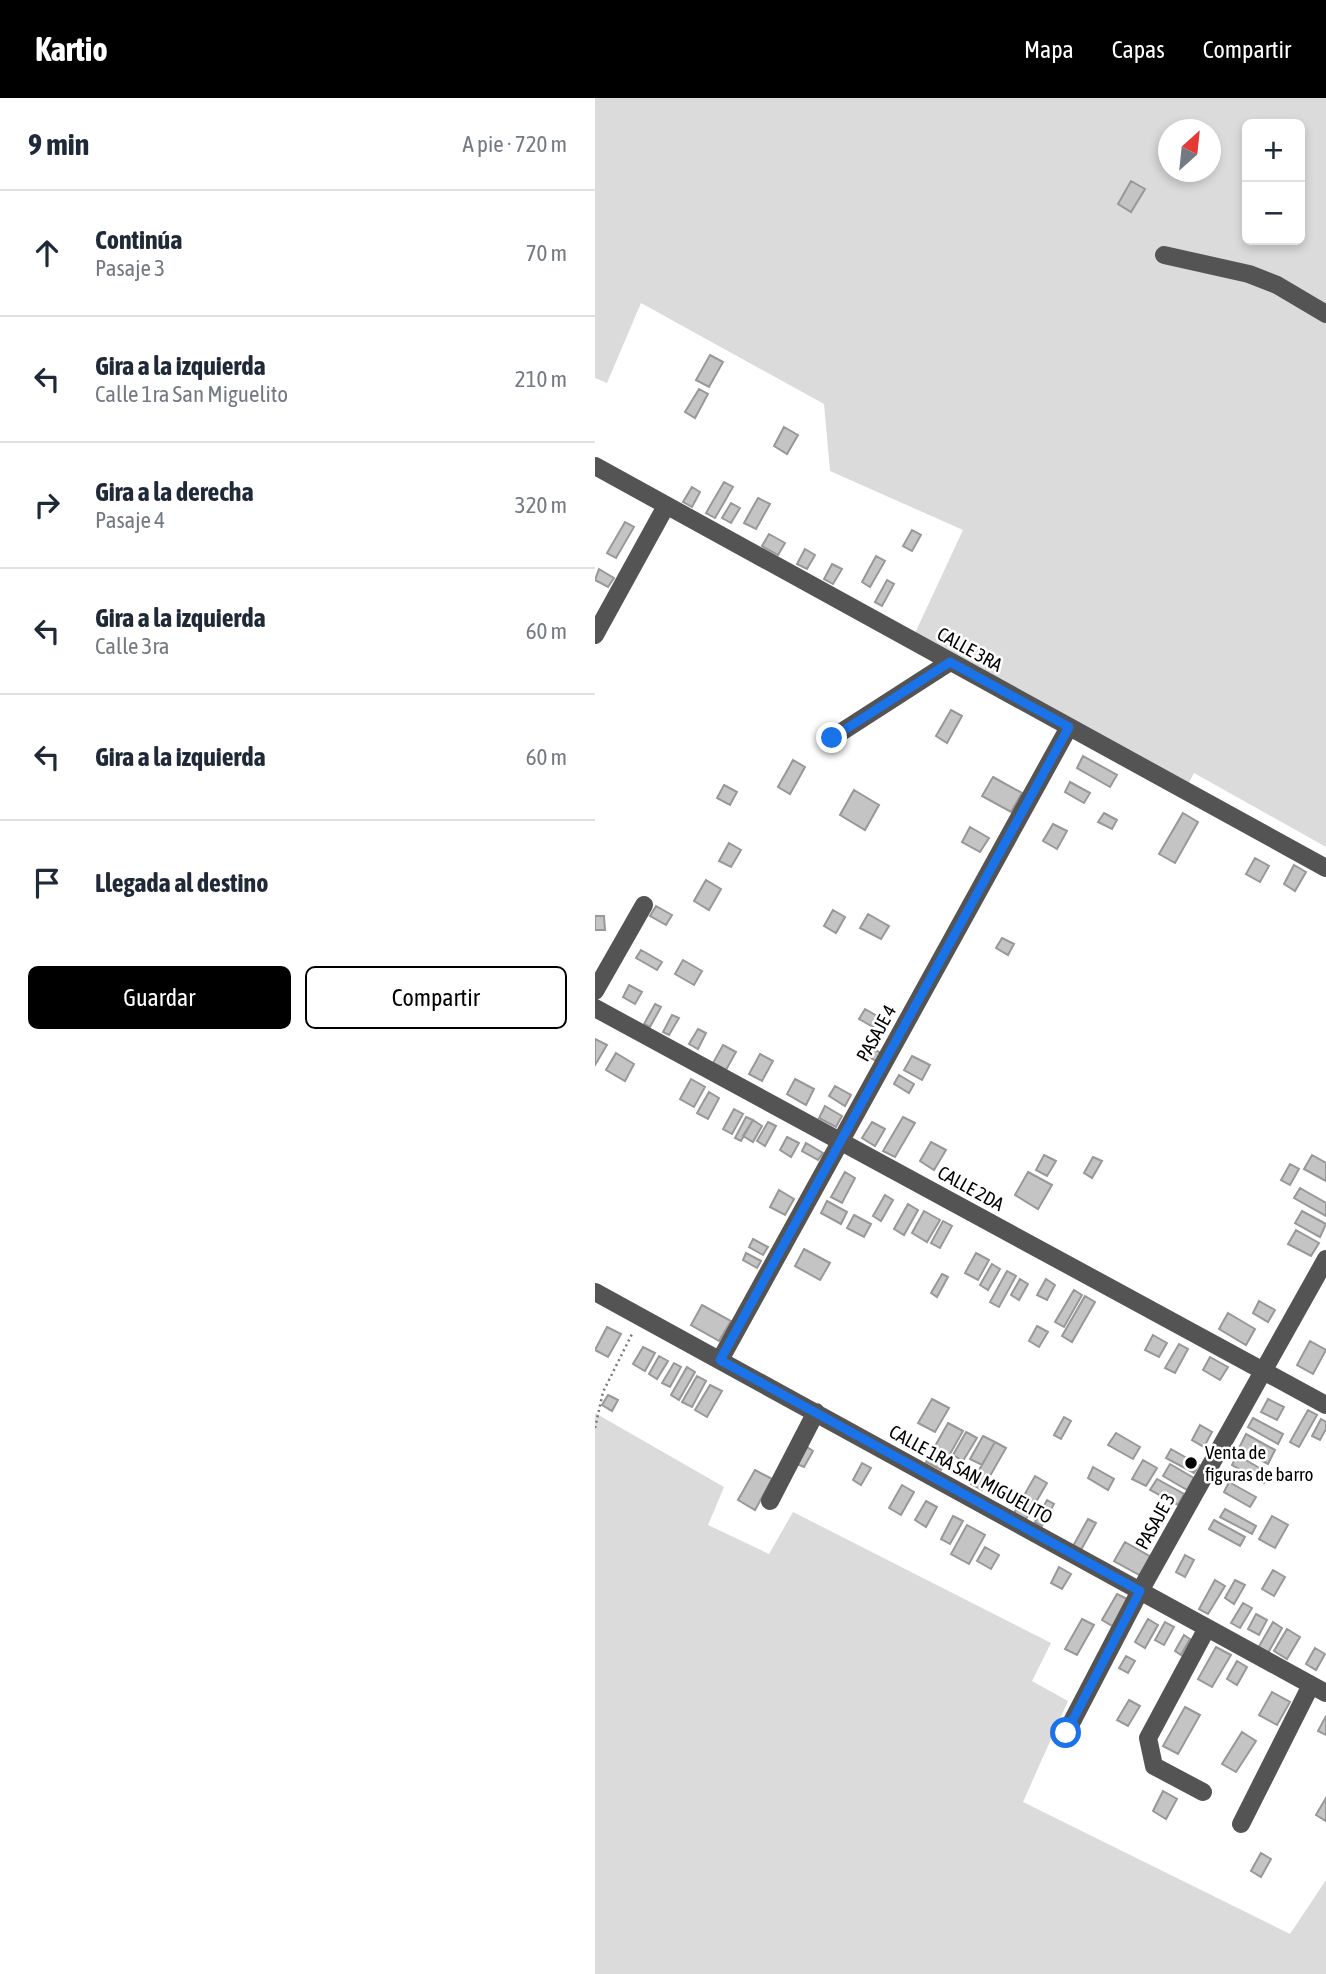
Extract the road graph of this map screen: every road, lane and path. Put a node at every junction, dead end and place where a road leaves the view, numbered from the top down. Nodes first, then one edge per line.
1 (1164, 256) dead end
2 (1326, 314) edge
3 (595, 466) edge
4 (666, 506) junction
5 (595, 635) edge
6 (950, 662) junction
7 (1069, 727) junction
8 (832, 738) dead end
9 (1326, 868) edge
10 (644, 905) dead end
11 (595, 991) edge
12 (595, 1008) edge
13 (840, 1140) junction
14 (1326, 1259) edge
15 (595, 1292) edge
16 (641, 1317) junction
17 (720, 1360) junction
18 (1262, 1370) junction
19 (1326, 1405) edge
20 (816, 1412) junction
21 (595, 1429) edge
22 (771, 1501) dead end
23 (1140, 1591) junction
24 (1207, 1628) junction
25 (1318, 1689) edge
26 (1066, 1733) dead end
27 (1203, 1792) dead end
28 (1241, 1824) dead end

1 - 2 street
3 - 4 street, CALLE 3RA
4 - 5 street
4 - 6 street, CALLE 3RA
6 - 7 street, CALLE 3RA
6 - 8 street
7 - 9 street, CALLE 3RA
7 - 13 street, PASAJE 4
10 - 11 street
12 - 13 street, CALLE 2DA
13 - 17 street, PASAJE 4
13 - 18 street, CALLE 2DA
14 - 18 street, PASAJE 3
15 - 16 street, CALLE 1RA SAN MIGUELITO
16 - 17 street, CALLE 1RA SAN MIGUELITO
16 - 21 path
17 - 20 street, CALLE 1RA SAN MIGUELITO
18 - 19 street, CALLE 2DA
18 - 23 street, PASAJE 3
20 - 22 street
20 - 23 street, CALLE 1RA SAN MIGUELITO
23 - 24 street, CALLE 1RA SAN MIGUELITO
23 - 26 street, PASAJE 3
24 - 25 street, CALLE 1RA SAN MIGUELITO
24 - 27 street
25 - 28 street

